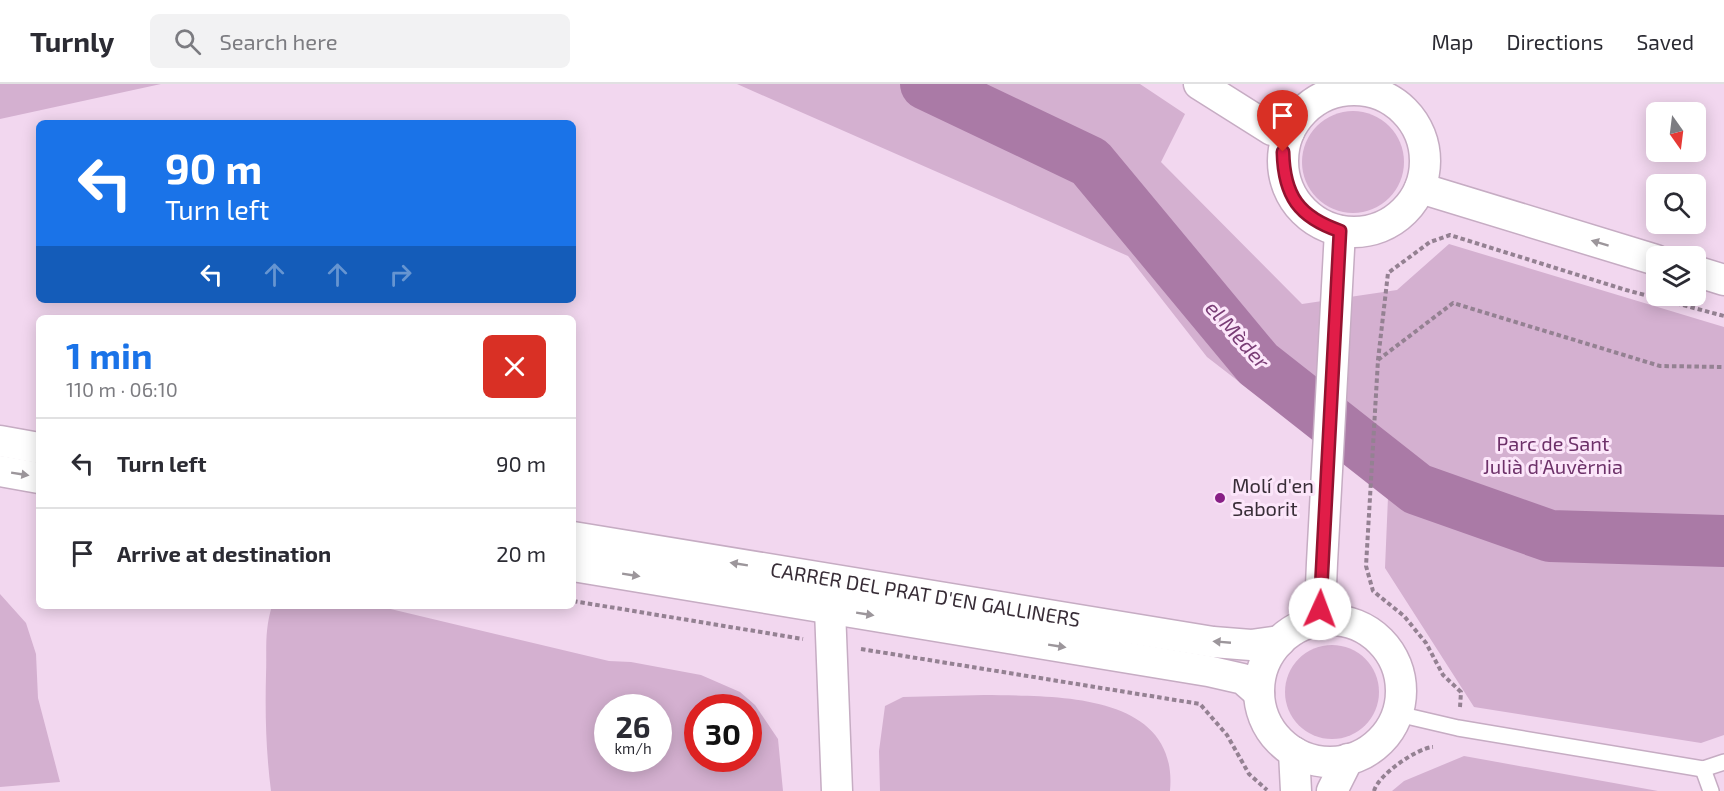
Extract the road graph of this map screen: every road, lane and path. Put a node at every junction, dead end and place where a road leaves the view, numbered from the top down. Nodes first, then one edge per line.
1 (1198, 84) edge
2 (1353, 87) edge
3 (1289, 132) junction
4 (1420, 188) junction
5 (1340, 231) junction
6 (1646, 257) edge
7 (1706, 275) edge
8 (1724, 280) edge
9 (1724, 316) edge
10 (1378, 360) junction
11 (1724, 367) edge
12 (0, 441) edge
13 (36, 447) edge
14 (0, 471) edge
15 (36, 477) edge
16 (576, 537) edge
17 (576, 567) edge
18 (576, 601) edge
19 (830, 609) junction
20 (1323, 620) junction
21 (1280, 641) junction
22 (832, 644) junction
23 (1259, 693) junction
24 (1398, 714) junction
25 (1458, 728) junction
26 (1294, 752) junction
27 (1348, 759) junction
28 (1724, 762) edge
29 (1703, 769) junction
30 (837, 791) edge
31 (1269, 791) edge
32 (1296, 791) edge
33 (1332, 791) edge
34 (1374, 791) edge
35 (1711, 791) edge

1 - 3 street
2 - 3 street
2 - 4 street
3 - 5 street
4 - 5 street
6 -> 4 street
5 - 20 street
7 - 8 street
9 - 10 path
10 - 11 path
10 - 25 path
12 - 13 street
14 -> 15 street
21 -> 16 street, CARRER DEL PRAT D'EN GALLINERS
17 -> 19 street, CARRER DEL PRAT D'EN GALLINERS
18 - 22 path
19 - 22 street
19 -> 23 street, CARRER DEL PRAT D'EN GALLINERS
20 - 21 street
20 - 24 street
21 - 23 street
22 - 30 street
22 - 31 path
23 - 26 street
24 - 25 lane
24 - 27 street
25 - 29 lane
25 - 34 path
26 - 27 street
26 - 32 street
27 - 33 street
28 - 29 lane
29 - 35 lane

